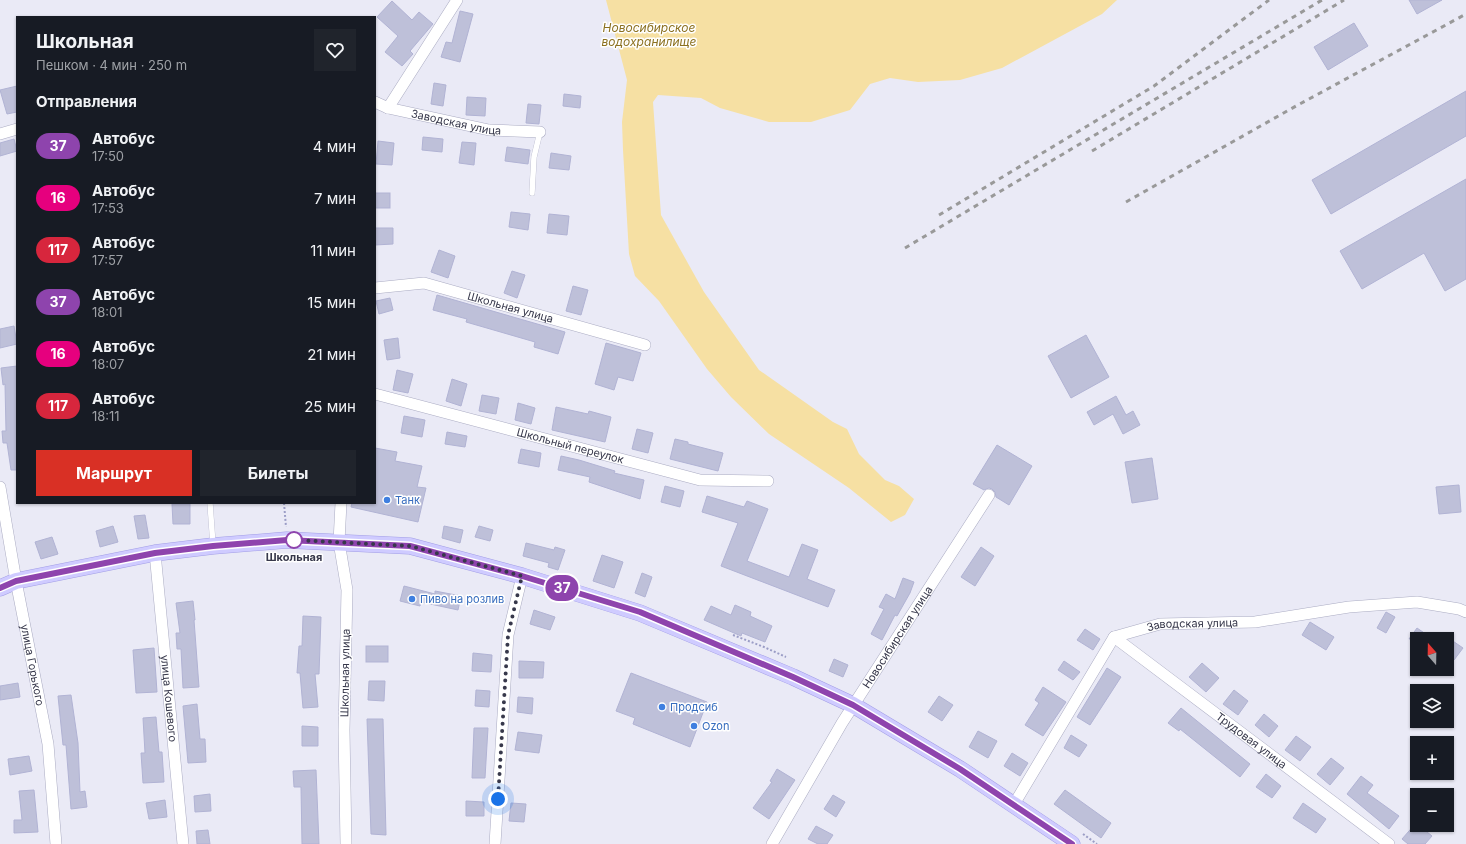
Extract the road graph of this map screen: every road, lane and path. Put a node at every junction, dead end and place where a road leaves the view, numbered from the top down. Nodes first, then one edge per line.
1 (457, 0) edge
2 (376, 102) edge
3 (388, 108) junction
4 (16, 129) edge
5 (540, 132) joint
6 (0, 134) edge
7 (532, 193) dead end
8 (376, 288) edge
9 (645, 345) dead end
10 (376, 394) edge
11 (768, 481) dead end
12 (0, 487) edge
13 (989, 495) dead end
14 (210, 504) edge
15 (284, 504) edge
16 (341, 504) edge
17 (287, 540) junction
18 (339, 542) junction
19 (213, 546) junction
20 (155, 553) junction
21 (522, 576) junction
22 (16, 581) junction
23 (0, 588) edge
24 (1466, 612) edge
25 (1114, 637) junction
26 (853, 705) junction
27 (1013, 806) junction
28 (56, 844) edge
29 (183, 844) edge
30 (346, 844) edge
31 (495, 844) edge
32 (772, 844) edge
33 (1072, 844) edge
34 (1389, 844) edge

1 - 3 street
2 - 3 street, Заводская улица
3 - 5 street, Заводская улица
4 - 6 street
5 - 7 lane
8 - 9 street, Школьная улица
10 - 11 street, Школьный переулок
12 - 22 street, улица Горького
13 - 26 street, Новосибирская улица
14 - 19 lane
15 - 17 path
16 - 18 street, Школьная улица
17 - 18 main road
17 - 19 main road
18 - 21 main road
18 - 30 street, Школьная улица
19 - 20 main road
20 - 22 main road
20 - 29 street, улица Кошевого
21 - 26 main road
21 - 31 street
22 - 23 main road
22 - 28 street, улица Горького
24 - 25 street, Заводская улица
25 - 27 street
25 - 34 street, Трудовая улица
26 - 27 main road
26 - 32 street, Новосибирская улица
27 - 33 main road

